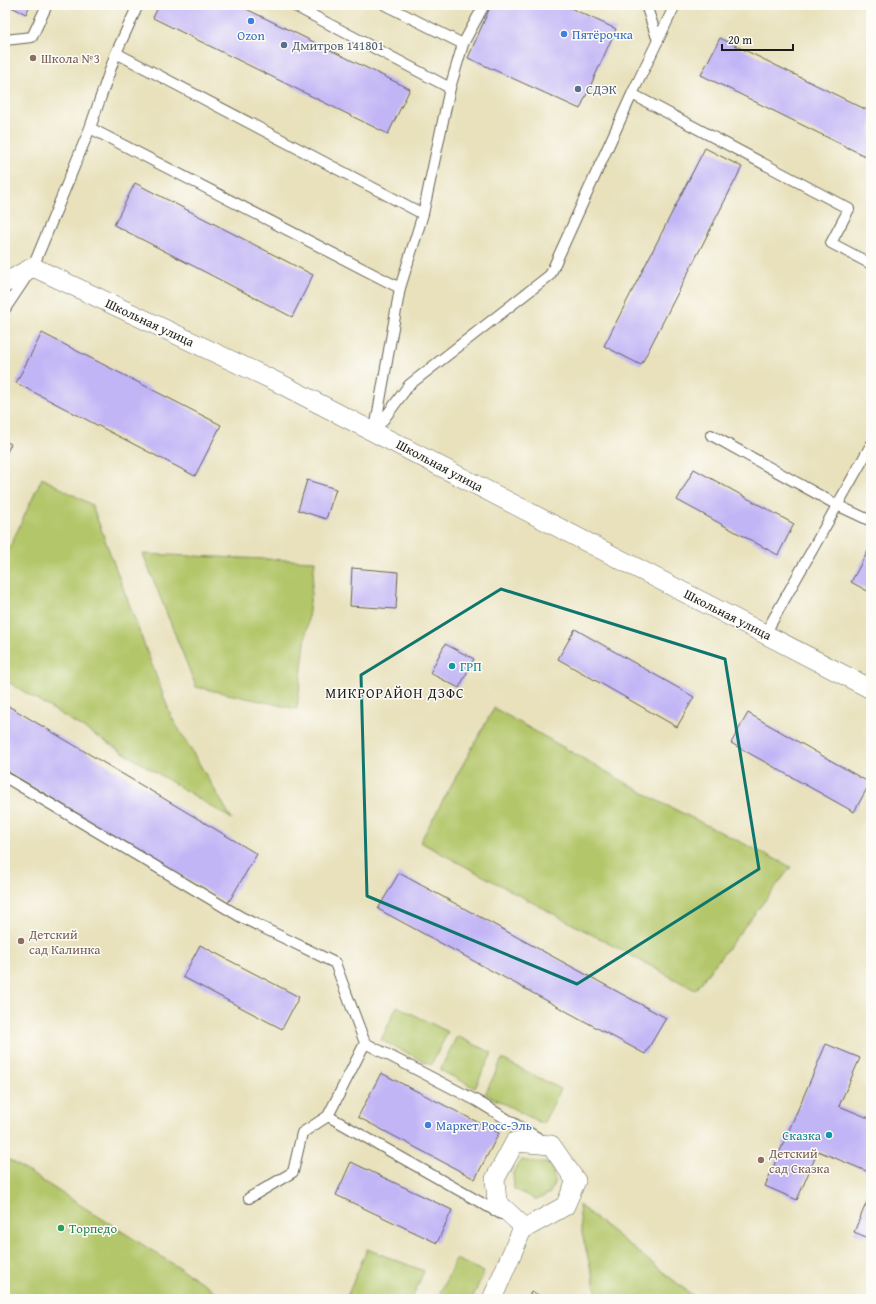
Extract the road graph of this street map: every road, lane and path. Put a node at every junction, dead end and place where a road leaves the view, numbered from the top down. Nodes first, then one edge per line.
1 (47, 5) edge
2 (138, 5) edge
3 (293, 5) edge
4 (385, 5) edge
5 (484, 5) edge
6 (646, 5) edge
7 (675, 5) edge
8 (5, 40) edge
9 (658, 41) junction
10 (462, 44) junction
11 (116, 53) junction
12 (450, 88) junction
13 (632, 94) junction
14 (90, 128) junction
15 (423, 214) junction
16 (871, 264) edge
17 (33, 267) junction
18 (5, 283) edge
19 (400, 288) junction
20 (5, 309) edge
21 (375, 431) junction
22 (711, 435) dead end
23 (871, 445) edge
24 (837, 505) junction
25 (871, 522) edge
26 (765, 634) junction
27 (871, 689) edge
28 (5, 776) edge
29 (366, 1043) junction
30 (328, 1116) junction
31 (551, 1145) junction
32 (249, 1198) dead end
33 (525, 1228) junction
34 (492, 1299) edge

1 - 8 lane
2 - 11 lane
3 - 12 lane
4 - 10 lane
5 - 10 lane
6 - 9 lane
7 - 9 lane
9 - 13 lane
10 - 12 lane
11 - 14 lane
11 - 15 lane
12 - 15 lane
13 - 16 lane
13 - 21 lane
14 - 17 lane
14 - 19 lane
15 - 19 lane
17 - 18 street
17 - 20 lane
17 - 21 street, Школьная улица
19 - 21 lane
21 - 26 street, Школьная улица
22 - 24 lane
23 - 24 lane
24 - 25 lane
24 - 26 lane
26 - 27 street, Школьная улица
28 - 29 lane
29 - 30 lane
29 - 31 lane
30 - 32 lane
30 - 33 lane
31 - 33 street
31 - 33 street
33 - 34 street

